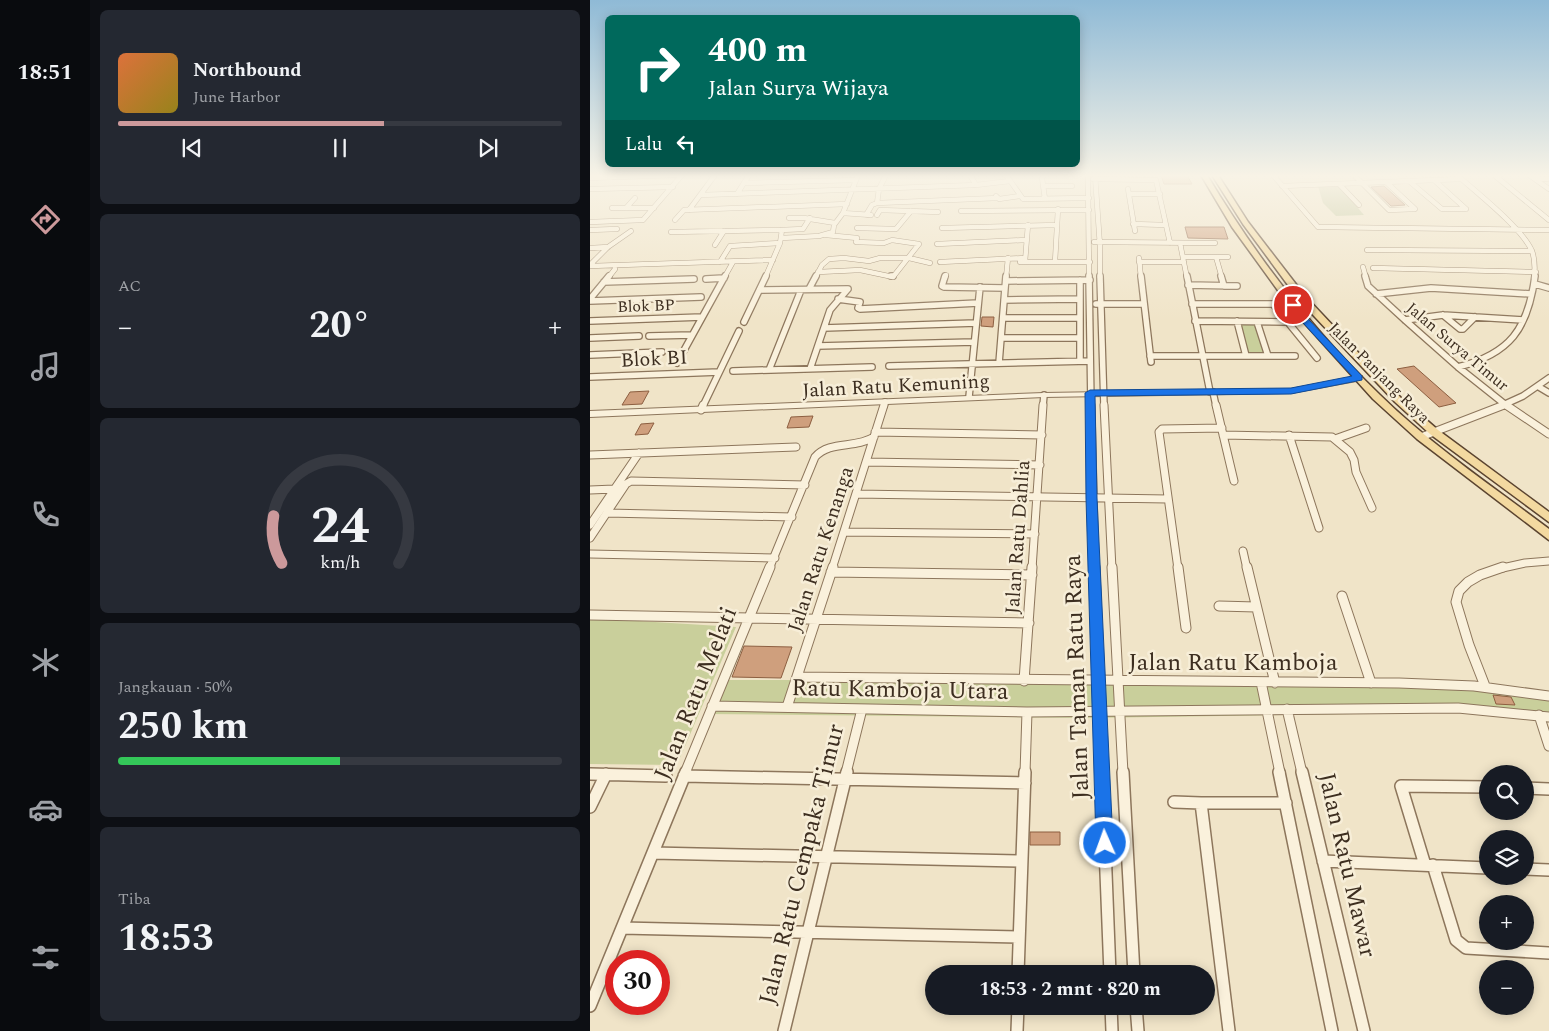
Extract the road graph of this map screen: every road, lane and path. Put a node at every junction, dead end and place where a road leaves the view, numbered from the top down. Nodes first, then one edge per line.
1 (807, 223) edge
2 (835, 223) edge
3 (901, 223) edge
4 (1091, 223) edge
5 (1093, 223) edge
6 (1233, 223) edge
7 (1247, 223) edge
8 (1313, 223) edge
9 (1510, 223) edge
10 (1134, 224) joint
11 (1028, 225) junction
12 (1057, 225) joint
13 (1166, 225) joint
14 (857, 228) dead end
15 (942, 228) dead end
16 (1515, 228) junction
17 (617, 229) dead end
18 (590, 230) edge
19 (631, 230) dead end
20 (781, 230) junction
21 (1549, 230) edge
22 (724, 231) junction
23 (1134, 231) dead end
24 (671, 232) dead end
25 (826, 235) junction
26 (1026, 240) junction
27 (781, 241) junction
28 (856, 242) junction
29 (1094, 242) junction
30 (1170, 242) junction
31 (1180, 243) junction
32 (1215, 243) dead end
33 (937, 244) dead end
34 (716, 245) dead end
35 (608, 247) junction
36 (590, 248) edge
37 (1252, 248) junction
38 (1264, 248) junction
39 (853, 249) dead end
40 (1367, 250) dead end
41 (1532, 250) junction
42 (1257, 256) junction
43 (1270, 256) junction
44 (1216, 257) junction
45 (1228, 257) dead end
46 (658, 258) dead end
47 (909, 258) junction
48 (773, 260) junction
49 (1008, 260) junction
50 (1025, 260) junction
51 (1183, 260) junction
52 (720, 262) junction
53 (733, 262) junction
54 (940, 262) dead end
55 (1055, 262) junction
56 (1090, 262) junction
57 (591, 263) edge
58 (930, 263) dead end
59 (652, 264) junction
60 (1364, 267) dead end
61 (1373, 268) dead end
62 (615, 269) dead end
63 (818, 272) junction
64 (1536, 272) junction
65 (946, 275) dead end
66 (724, 278) junction
67 (694, 279) dead end
68 (706, 279) dead end
69 (1080, 280) junction
70 (1090, 280) junction
71 (1006, 281) junction
72 (604, 282) junction
73 (1535, 284) junction
74 (1188, 286) junction
75 (1224, 286) junction
76 (1237, 286) dead end
77 (980, 287) junction
78 (1005, 288) junction
79 (1549, 288) edge
80 (810, 289) junction
81 (760, 290) junction
82 (801, 290) junction
83 (1376, 294) junction
84 (1531, 294) junction
85 (701, 297) dead end
86 (838, 299) junction
87 (1080, 299) junction
88 (1004, 300) junction
89 (591, 301) edge
90 (978, 303) junction
91 (1090, 304) junction
92 (1099, 304) junction
93 (1144, 304) junction
94 (1192, 304) junction
95 (1443, 315) junction
96 (702, 317) junction
97 (1475, 317) junction
98 (1003, 318) junction
99 (1080, 318) junction
100 (590, 320) edge
101 (1405, 320) junction
102 (1523, 320) junction
103 (1195, 321) junction
104 (744, 322) dead end
105 (1237, 322) junction
106 (1257, 322) junction
107 (1289, 322) junction
108 (976, 323) junction
109 (824, 328) junction
110 (739, 331) dead end
111 (692, 335) junction
112 (639, 336) dead end
113 (649, 336) dead end
114 (590, 338) edge
115 (1001, 338) junction
116 (1080, 338) junction
117 (974, 342) junction
118 (818, 346) junction
119 (662, 352) dead end
120 (590, 355) edge
121 (1202, 356) junction
122 (1246, 356) junction
123 (1268, 356) junction
124 (1295, 356) dead end
125 (1317, 358) dead end
126 (1080, 361) junction
127 (1089, 361) junction
128 (999, 363) junction
129 (972, 364) junction
130 (872, 366) dead end
131 (889, 366) dead end
132 (1458, 367) junction
133 (673, 368) junction
134 (810, 369) junction
135 (769, 370) junction
136 (718, 372) junction
137 (733, 372) dead end
138 (590, 377) edge
139 (1359, 378) junction
140 (1549, 378) edge
141 (1539, 387) junction
142 (1211, 392) junction
143 (1097, 393) junction
144 (1549, 393) edge
145 (1044, 395) junction
146 (969, 397) junction
147 (885, 402) junction
148 (1504, 404) junction
149 (700, 410) junction
150 (590, 414) edge
151 (1366, 428) dead end
152 (1222, 432) junction
153 (1434, 432) junction
154 (1549, 434) edge
155 (874, 435) junction
156 (1042, 435) junction
157 (1289, 435) junction
158 (1421, 437) junction
159 (1336, 439) junction
160 (796, 447) dead end
161 (639, 453) junction
162 (590, 455) edge
163 (867, 462) junction
164 (1040, 465) junction
165 (1234, 481) dead end
166 (805, 486) junction
167 (614, 489) junction
168 (590, 490) edge
169 (856, 494) junction
170 (1037, 496) junction
171 (1094, 498) junction
172 (1106, 498) junction
173 (1167, 499) junction
174 (1372, 508) dead end
175 (607, 513) junction
176 (593, 515) edge
177 (792, 517) junction
178 (1549, 518) edge
179 (590, 525) edge
180 (1319, 528) dead end
181 (844, 532) junction
182 (1035, 534) junction
183 (1549, 535) edge
184 (590, 538) edge
185 (1243, 551) dead end
186 (590, 554) edge
187 (775, 558) junction
188 (1549, 560) edge
189 (831, 572) junction
190 (1032, 575) junction
191 (1342, 596) dead end
192 (1219, 606) dead end
193 (1256, 607) junction
194 (590, 615) edge
195 (749, 618) junction
196 (816, 620) junction
197 (1028, 623) junction
198 (1186, 628) dead end
199 (797, 677) junction
200 (1024, 681) junction
201 (1101, 682) junction
202 (1115, 682) junction
203 (1261, 682) junction
204 (1275, 682) junction
205 (1372, 683) junction
206 (1485, 686) junction
207 (1549, 696) edge
208 (712, 706) junction
209 (787, 707) junction
210 (862, 708) junction
211 (1267, 709) junction
212 (1287, 709) junction
213 (1117, 711) junction
214 (1026, 712) junction
215 (1097, 712) junction
216 (1544, 716) edge
217 (1549, 746) edge
218 (590, 774) edge
219 (606, 774) junction
220 (666, 776) dead end
221 (684, 776) junction
222 (845, 779) junction
223 (1025, 783) junction
224 (1479, 787) edge
225 (1534, 788) edge
226 (1549, 789) edge
227 (1174, 802) dead end
228 (1201, 803) junction
229 (1286, 803) junction
230 (590, 807) edge
231 (653, 853) junction
232 (826, 856) junction
233 (1021, 861) junction
234 (1323, 861) junction
235 (1429, 865) junction
236 (1479, 868) edge
237 (1534, 869) edge
238 (1549, 870) edge
239 (622, 928) junction
240 (807, 932) junction
241 (1019, 937) junction
242 (1549, 954) edge
243 (1018, 965) edge
244 (1110, 965) edge
245 (1133, 965) edge
246 (590, 1006) edge
247 (1018, 1015) edge
248 (1111, 1015) edge
249 (1137, 1015) edge
250 (784, 1031) edge
251 (1017, 1031) edge
252 (1112, 1031) edge
253 (1138, 1031) edge
254 (1229, 1031) edge
255 (1332, 1031) edge
256 (1364, 1031) edge

1 - 20 street
2 - 25 street
3 - 14 street
4 - 29 street, Jalan Taman Ratu Raya
5 - 29 street, Jalan Taman Ratu Raya
6 - 37 main road, Jalan Panjang Raya
7 - 38 main road, Jalan Panjang Raya
8 - 16 street
9 - 16 street
10 - 13 street
10 - 23 street
11 - 12 street
11 - 15 street
11 - 26 street
12 - 55 street
13 - 30 street
16 - 21 street
16 - 41 street
17 - 18 street
19 - 35 street
20 - 22 street
20 - 27 street
22 - 24 street
22 - 34 street
25 - 27 street
25 - 28 street
26 - 33 street
26 - 50 street
27 - 48 street
27 - 52 street
28 - 39 street
28 - 47 street
29 - 30 street
29 - 56 street, Jalan Taman Ratu Raya
29 - 92 street, Jalan Taman Ratu Raya
30 - 31 street
31 - 32 street
31 - 51 street
35 - 36 street
35 - 57 street
37 - 38 main road
37 - 42 main road, Jalan Panjang Raya
38 - 43 main road, Jalan Panjang Raya
40 - 41 street
41 - 64 street
42 - 43 main road
42 - 139 main road, Jalan Panjang Raya
43 - 153 main road, Jalan Panjang Raya
44 - 45 street
44 - 51 street
44 - 75 street
46 - 59 street
47 - 58 street
47 - 63 street
47 - 63 street
48 - 53 street
48 - 81 street
49 - 50 street
49 - 54 street
49 - 71 street
50 - 55 street
51 - 74 street
51 - 93 street
52 - 53 street
52 - 59 street
53 - 66 street
55 - 56 street
56 - 70 street, Jalan Taman Ratu Raya
57 - 59 street
60 - 83 street, Jalan Surya Timur
61 - 64 street
62 - 72 street
63 - 80 street
64 - 73 street
65 - 77 street
66 - 68 street
66 - 96 street
67 - 72 street
69 - 70 street
69 - 71 street
69 - 87 street
70 - 91 street, Jalan Taman Ratu Raya
71 - 78 street
72 - 89 street
73 - 79 street
73 - 84 street
74 - 75 street
74 - 94 street
75 - 76 street
77 - 78 street
77 - 90 street
78 - 88 street
80 - 82 street
80 - 86 street
81 - 82 street
81 - 104 street
82 - 135 street
83 - 84 street
83 - 101 street, Jalan Surya Timur
84 - 102 street
85 - 89 street
86 - 90 street
86 - 109 street
87 - 88 street
87 - 99 street
88 - 98 street
90 - 108 street
91 - 92 street
91 - 127 street, Jalan Taman Ratu Raya
92 - 93 street
92 - 143 street, Jalan Taman Ratu Raya
93 - 121 street
94 - 103 street
94 - 107 street
95 - 97 street
95 - 97 street
95 - 101 street
96 - 100 street, Blok BP
96 - 111 street
97 - 102 street
98 - 99 street
98 - 115 street
99 - 116 street
101 - 132 street, Jalan Surya Timur
102 - 132 street
103 - 105 street
103 - 121 street
105 - 106 street
105 - 122 street
106 - 107 street
106 - 123 street
107 - 125 street
108 - 109 street
108 - 117 street
109 - 118 street
110 - 136 street
111 - 113 street
111 - 133 street
112 - 114 street
115 - 116 street
115 - 128 street
116 - 126 street
117 - 118 street
117 - 129 street
118 - 134 street
119 - 120 street
121 - 122 street
121 - 142 street
122 - 123 street
123 - 124 street
126 - 127 street
126 - 128 street
127 - 143 street, Jalan Taman Ratu Raya
128 - 129 street
129 - 131 street
129 - 146 street
130 - 134 street
132 - 148 street, Jalan Surya Timur
133 - 136 street, Blok BI
133 - 138 street, Blok BI
134 - 135 street
135 - 137 street
136 - 149 street
139 - 142 street, Jalan Ratu Kemuning
139 - 158 main road, Jalan Panjang Raya
140 - 141 street
141 - 144 street
141 - 148 street
142 - 143 street, Jalan Ratu Kemuning
142 - 152 street
143 - 145 street, Jalan Ratu Kemuning
143 - 171 street, Jalan Taman Ratu Raya
143 - 172 street, Jalan Taman Ratu Raya
145 - 146 street, Jalan Ratu Kemuning
145 - 156 street, Jalan Ratu Dahlia
146 - 147 street, Jalan Ratu Kemuning
147 - 149 street, Jalan Ratu Kemuning
147 - 155 street, Jalan Ratu Kenanga
148 - 153 street
148 - 154 street, Jalan Surya Timur
149 - 150 street, Jalan Ratu Kemuning
151 - 159 street
152 - 157 street
152 - 165 street
152 - 173 street
153 - 158 street
153 - 178 main road, Jalan Panjang Raya
155 - 156 street
155 - 163 street, Jalan Ratu Kenanga
155 - 166 street, Jalan Ratu Melati
156 - 164 street, Jalan Ratu Dahlia
157 - 159 street
157 - 180 street
158 - 183 main road, Jalan Panjang Raya
159 - 174 street
160 - 161 street
161 - 162 street
161 - 167 street
163 - 164 street
163 - 169 street, Jalan Ratu Kenanga
164 - 170 street, Jalan Ratu Dahlia
166 - 175 street
166 - 177 street, Jalan Ratu Melati
167 - 168 street
167 - 176 street
169 - 170 street
169 - 181 street, Jalan Ratu Kenanga
170 - 171 street
170 - 182 street, Jalan Ratu Dahlia
171 - 172 street
171 - 201 street, Jalan Taman Ratu Raya
172 - 173 street
172 - 202 street, Jalan Taman Ratu Raya
173 - 198 street
175 - 177 street
175 - 184 street
176 - 179 street
177 - 187 street, Jalan Ratu Melati
181 - 182 street
181 - 189 street, Jalan Ratu Kenanga
182 - 190 street, Jalan Ratu Dahlia
185 - 193 street
186 - 187 street
187 - 195 street, Jalan Ratu Melati
188 - 206 street
189 - 190 street
189 - 196 street, Jalan Ratu Kenanga
190 - 197 street, Jalan Ratu Dahlia
191 - 205 street
192 - 193 street
193 - 204 street
194 - 195 street
195 - 196 street
195 - 208 street, Jalan Ratu Melati
196 - 197 street
196 - 199 street, Jalan Ratu Kenanga
197 - 200 street, Jalan Ratu Dahlia
199 - 200 street, Jalan Ratu Kamboja
199 - 209 street, Jalan Ratu Kenanga
200 - 201 street, Jalan Ratu Kamboja
201 - 202 street, Jalan Ratu Kamboja
201 - 215 street, Jalan Taman Ratu Raya
202 - 203 street, Jalan Ratu Kamboja
202 - 213 street, Jalan Taman Ratu Raya
203 - 204 street, Jalan Ratu Kamboja
203 - 211 street
204 - 205 street, Jalan Ratu Kamboja
205 - 206 street, Jalan Ratu Kamboja
206 - 207 street, Jalan Ratu Kamboja
208 - 209 street, Ratu Kamboja Utara
208 - 221 street, Jalan Ratu Melati
209 - 210 street, Ratu Kamboja Utara
210 - 214 street, Ratu Kamboja Utara
210 - 222 street, Jalan Ratu Cempaka Timur
211 - 212 street
211 - 213 street
211 - 229 street
212 - 216 street
212 - 234 street, Jalan Ratu Mawar
213 - 215 street
213 - 245 street, Jalan Taman Ratu Raya
214 - 215 street, Ratu Kamboja Utara
214 - 223 street
215 - 244 street, Jalan Taman Ratu Raya
216 - 217 street
218 - 219 street
219 - 220 street
219 - 230 street
221 - 222 street
221 - 231 street, Jalan Ratu Melati
222 - 223 street
222 - 232 street, Jalan Ratu Cempaka Timur
223 - 233 street
224 - 235 street
225 - 226 street
227 - 228 street
228 - 229 street
228 - 254 street
229 - 255 street
231 - 232 street
231 - 239 street, Jalan Ratu Melati
232 - 233 street
232 - 240 street, Jalan Ratu Cempaka Timur
233 - 241 street
234 - 235 street
234 - 256 street, Jalan Ratu Mawar
235 - 236 street
235 - 242 street
237 - 238 street
239 - 240 street
239 - 246 street, Jalan Ratu Melati
240 - 241 street
240 - 250 street, Jalan Ratu Cempaka Timur
241 - 243 street
247 - 251 street
248 - 252 street
249 - 253 street

